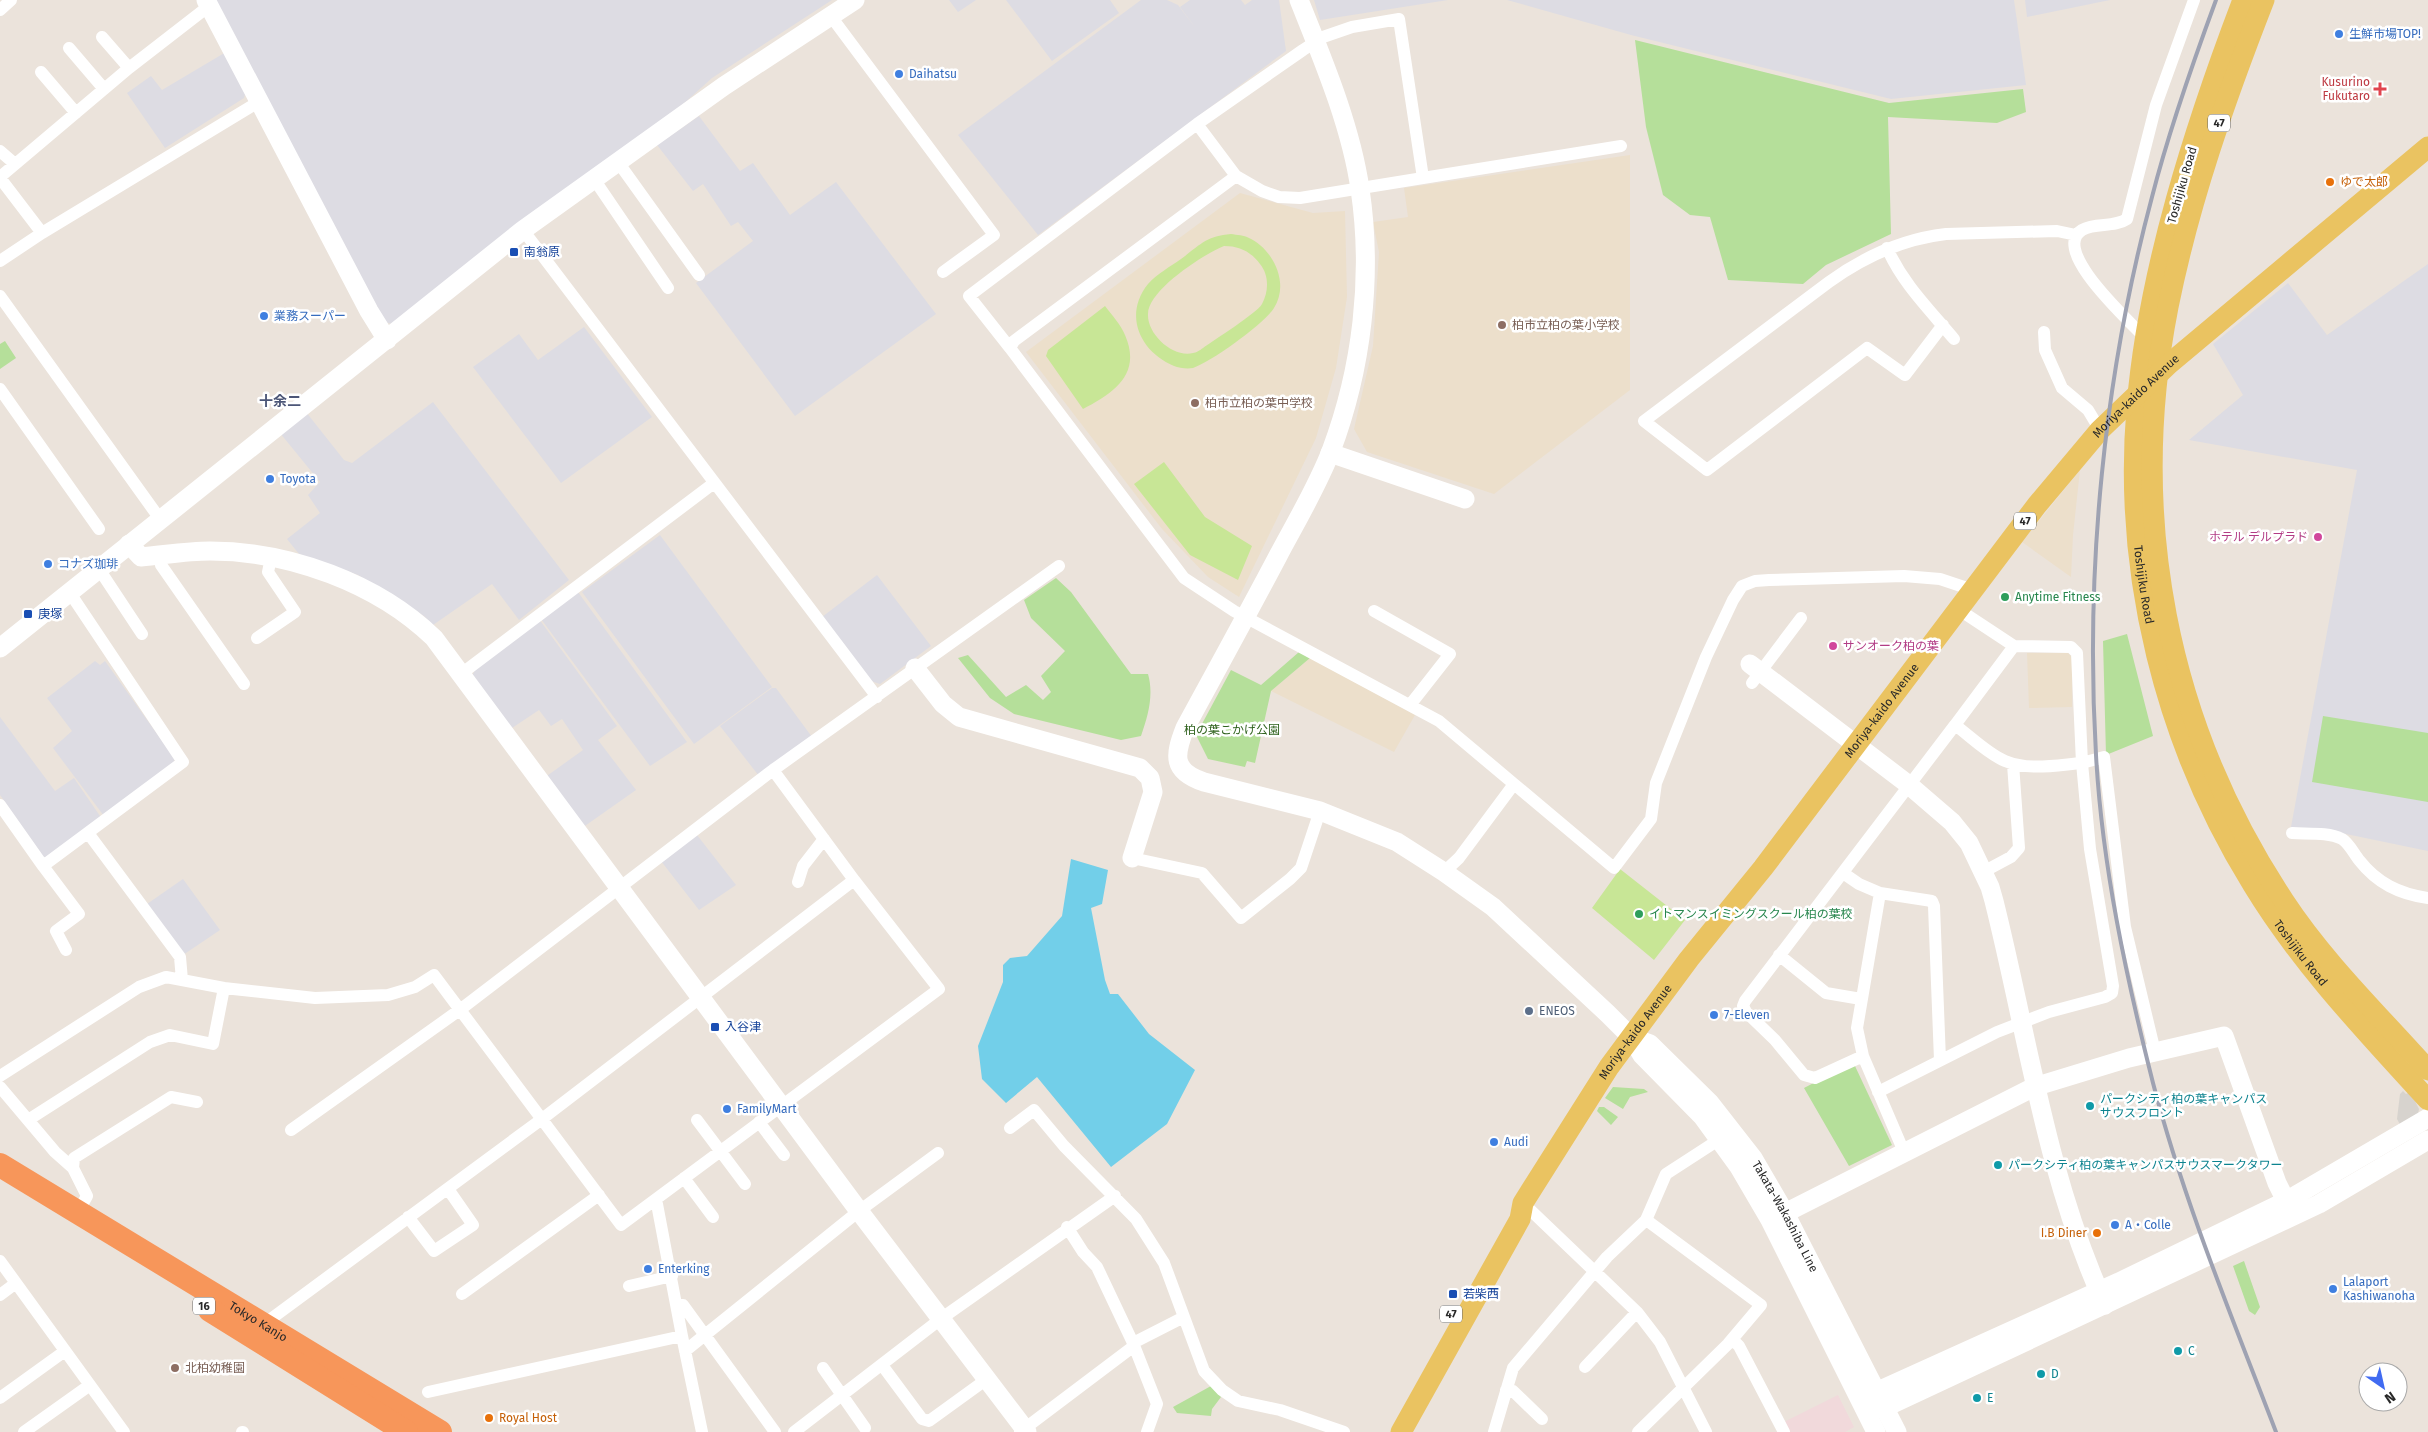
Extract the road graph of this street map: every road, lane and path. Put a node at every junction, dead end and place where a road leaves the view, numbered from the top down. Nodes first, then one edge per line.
1 (11, 0) edge
2 (855, 0) edge
3 (1299, 0) edge
4 (2194, 0) edge
5 (2243, 0) edge
6 (2264, 0) edge
7 (208, 3) edge
8 (0, 10) edge
9 (830, 15) junction
10 (102, 37) dead end
11 (1314, 43) junction
12 (69, 48) dead end
13 (128, 68) junction
14 (41, 72) dead end
15 (104, 89) junction
16 (260, 100) junction
17 (76, 113) junction
18 (1197, 124) junction
19 (1621, 146) dead end
20 (2428, 147) edge
21 (0, 151) edge
22 (618, 162) junction
23 (15, 164) junction
24 (1236, 176) junction
25 (0, 177) edge
26 (1423, 178) junction
27 (594, 179) junction
28 (1360, 188) junction
29 (523, 230) junction
30 (42, 233) junction
31 (2076, 235) junction
32 (2174, 246) junction
33 (1887, 248) junction
34 (0, 261) edge
35 (943, 272) dead end
36 (699, 276) dead end
37 (668, 288) dead end
38 (0, 296) edge
39 (1943, 325) junction
40 (2044, 332) dead end
41 (1954, 339) dead end
42 (387, 340) junction
43 (1010, 348) junction
44 (2169, 364) junction
45 (0, 389) edge
46 (2100, 430) junction
47 (1330, 453) junction
48 (714, 483) junction
49 (2144, 497) junction
50 (1465, 499) dead end
51 (160, 519) junction
52 (99, 529) dead end
53 (129, 544) junction
54 (159, 555) junction
55 (271, 558) junction
56 (1058, 566) dead end
57 (99, 569) junction
58 (1973, 590) junction
59 (70, 593) junction
60 (1958, 609) junction
61 (1374, 611) dead end
62 (1246, 617) junction
63 (1801, 618) dead end
64 (142, 634) dead end
65 (257, 638) dead end
66 (2014, 646) junction
67 (0, 648) edge
68 (914, 668) junction
69 (1754, 672) joint
70 (461, 674) junction
71 (244, 684) dead end
72 (878, 697) junction
73 (1410, 705) junction
74 (1955, 725) junction
75 (1856, 744) junction
76 (2082, 763) junction
77 (2013, 764) junction
78 (774, 770) junction
79 (1514, 784) junction
80 (1909, 785) junction
81 (0, 805) edge
82 (1320, 811) junction
83 (88, 832) junction
84 (2292, 833) dead end
85 (824, 839) junction
86 (1132, 858) joint
87 (43, 866) junction
88 (1444, 872) junction
89 (1983, 872) junction
90 (1843, 873) junction
91 (854, 880) junction
92 (798, 882) dead end
93 (619, 889) junction
94 (1880, 893) junction
95 (2428, 898) edge
96 (66, 950) dead end
97 (1778, 955) junction
98 (182, 980) junction
99 (224, 988) junction
100 (701, 996) junction
101 (1861, 999) junction
102 (460, 1009) junction
103 (2021, 1023) junction
104 (1631, 1037) junction
105 (2155, 1052) junction
106 (1863, 1056) junction
107 (1940, 1060) junction
108 (2428, 1070) edge
109 (0, 1076) edge
110 (0, 1087) edge
111 (2034, 1087) junction
112 (1878, 1092) junction
113 (2428, 1100) edge
114 (197, 1102) dead end
115 (782, 1104) junction
116 (2428, 1118) edge
117 (542, 1119) junction
118 (28, 1120) junction
119 (697, 1120) dead end
120 (759, 1122) junction
121 (1010, 1128) dead end
122 (291, 1130) dead end
123 (1720, 1139) junction
124 (2428, 1140) edge
125 (720, 1151) junction
126 (1904, 1152) junction
127 (938, 1154) dead end
128 (784, 1155) dead end
129 (0, 1165) edge
130 (73, 1168) junction
131 (684, 1178) junction
132 (0, 1182) edge
133 (745, 1184) dead end
134 (448, 1189) junction
135 (599, 1195) junction
136 (1114, 1196) junction
137 (654, 1201) junction
138 (2286, 1201) junction
139 (1523, 1203) junction
140 (859, 1211) junction
141 (78, 1212) junction
142 (1785, 1213) junction
143 (408, 1217) junction
144 (713, 1217) dead end
145 (1649, 1222) dead end
146 (1067, 1227) junction
147 (0, 1261) edge
148 (1595, 1270) junction
149 (672, 1276) junction
150 (16, 1283) junction
151 (629, 1286) dead end
152 (462, 1294) dead end
153 (0, 1295) edge
154 (2102, 1298) junction
155 (676, 1305) junction
156 (1637, 1312) junction
157 (1184, 1317) junction
158 (942, 1318) junction
159 (264, 1324) junction
160 (705, 1335) junction
161 (682, 1336) junction
162 (1732, 1339) junction
163 (1134, 1344) junction
164 (65, 1351) junction
165 (685, 1351) junction
166 (882, 1365) junction
167 (1585, 1367) dead end
168 (823, 1368) dead end
169 (987, 1379) junction
170 (90, 1385) junction
171 (1683, 1387) junction
172 (1506, 1390) junction
173 (428, 1392) dead end
174 (842, 1396) junction
175 (0, 1398) edge
176 (1880, 1400) junction
177 (1864, 1407) junction
178 (1542, 1420) dead end
179 (865, 1428) dead end
180 (1024, 1431) edge
181 (24, 1432) edge
182 (124, 1432) edge
183 (406, 1432) edge
184 (440, 1432) edge
185 (702, 1432) edge
186 (775, 1432) edge
187 (794, 1432) edge
188 (1147, 1432) edge
189 (1344, 1432) edge
190 (1387, 1432) edge
191 (1401, 1432) edge
192 (1494, 1432) edge
193 (1638, 1432) edge
194 (1706, 1432) edge
195 (1784, 1432) edge
196 (1876, 1432) edge
197 (1897, 1432) edge

1 - 8 street
2 - 9 street
3 - 11 street
4 - 31 street
5 - 32 main road, Toshijiku Road / 47
6 - 32 main road, Toshijiku Road / 47
7 - 13 street
7 - 16 street
9 - 22 street
9 - 35 street
10 - 13 street
11 - 18 street
11 - 26 street
11 - 28 street
12 - 15 street
13 - 15 street
14 - 17 street
15 - 17 street
16 - 30 street
16 - 42 street
17 - 23 street
18 - 24 street
18 - 43 street
19 - 26 street
20 - 44 main road, Moriya-kaido Avenue / 47
21 - 23 street
22 - 27 street
22 - 36 street
23 - 25 street
24 - 28 street
24 - 43 street
25 - 30 street
26 - 28 street
27 - 29 street
27 - 37 street
28 - 47 street
29 - 42 street
29 - 48 street
30 - 34 street
31 - 33 street
31 - 44 street
32 - 49 main road, Toshijiku Road / 47
33 - 39 street
33 - 39 street
38 - 51 street
39 - 41 street
40 - 46 street
42 - 51 street
43 - 62 street
44 - 46 main road, Moriya-kaido Avenue / 47
45 - 52 street
46 - 58 main road, Moriya-kaido Avenue / 47
47 - 50 street
47 - 62 street
48 - 70 street
48 - 72 street
49 - 108 main road, Toshijiku Road / 47
49 - 113 main road, Toshijiku Road / 47
51 - 53 street
53 - 54 street
53 - 57 street
54 - 55 street
54 - 71 street
55 - 65 street
55 - 70 street
56 - 68 street
57 - 59 street
57 - 64 street
58 - 60 main road, Moriya-kaido Avenue / 47
58 - 79 street
59 - 67 street
59 - 83 street
60 - 66 street
60 - 75 main road, Moriya-kaido Avenue / 47
61 - 73 street
62 - 73 street
62 - 82 street
63 - 69 street
66 - 74 street
66 - 76 street
68 - 72 street
68 - 86 street
69 - 75 street
70 - 93 street
72 - 78 street
73 - 79 street
74 - 77 street
74 - 80 street
75 - 80 street
75 - 104 main road, Moriya-kaido Avenue / 47
76 - 77 street
76 - 103 street
76 - 105 street
77 - 89 street
78 - 85 street
78 - 93 street
79 - 88 street
80 - 89 street
80 - 90 street
81 - 87 street
82 - 86 street
82 - 88 street
83 - 87 street
83 - 98 street
84 - 95 street
85 - 91 street
85 - 92 street
87 - 96 street
88 - 104 street
89 - 103 street
90 - 94 street
90 - 97 street
91 - 100 street
91 - 115 street
93 - 100 street
93 - 102 street
94 - 101 street
94 - 107 street
97 - 101 street
97 - 106 street
98 - 99 street
98 - 109 street
99 - 102 street
99 - 118 street
100 - 115 street
100 - 117 street
101 - 106 street
102 - 117 street
102 - 122 street
103 - 107 street
103 - 111 street
104 - 123 street, Takata-Wakashiba Line
104 - 139 main road, Moriya-kaido Avenue / 47
104 - 142 street, Takata-Wakashiba Line
105 - 111 street
105 - 138 street
106 - 112 street
107 - 112 street
110 - 118 street
111 - 126 street
111 - 154 street
112 - 126 street
114 - 130 street
115 - 120 street
115 - 140 street
116 - 138 street
117 - 134 street
117 - 135 street
118 - 130 street
119 - 125 street
120 - 125 street
120 - 128 street
121 - 136 street
123 - 148 street
123 - 177 street, Takata-Wakashiba Line
124 - 154 street
125 - 131 street
125 - 133 street
126 - 142 street
127 - 140 street
129 - 141 highway, Tokyo Kanjo / 16
130 - 141 street
131 - 137 street
131 - 144 street
132 - 183 highway, Tokyo Kanjo / 16
134 - 143 street
134 - 143 street
135 - 137 street
135 - 152 street
136 - 146 street
136 - 157 street
137 - 149 street
138 - 154 street
139 - 148 street
139 - 190 main road, Moriya-kaido Avenue / 47
139 - 191 main road, Moriya-kaido Avenue / 47
140 - 158 street
140 - 160 street
141 - 159 highway, Tokyo Kanjo / 16
142 - 176 street, Takata-Wakashiba Line
143 - 159 street
145 - 162 street
146 - 158 street
146 - 163 street
147 - 150 street
148 - 156 street
148 - 172 street
149 - 151 street
149 - 155 street
150 - 153 street
150 - 164 street
154 - 176 street
155 - 160 street
155 - 161 street
156 - 167 street
156 - 171 street
157 - 163 street
157 - 189 street
158 - 166 street
158 - 169 street
159 - 184 highway, Tokyo Kanjo / 16
160 - 165 street
160 - 186 street
161 - 165 street
161 - 173 street
162 - 171 street
162 - 195 street
163 - 180 street
163 - 188 street
164 - 170 street
164 - 175 street
165 - 185 street
166 - 169 street
166 - 174 street
168 - 174 street
169 - 180 street
170 - 181 street
170 - 182 street
171 - 193 street
171 - 194 street
172 - 178 street
172 - 192 street
174 - 179 street
174 - 187 street
176 - 177 street
176 - 197 street, Takata-Wakashiba Line
177 - 196 street, Takata-Wakashiba Line

